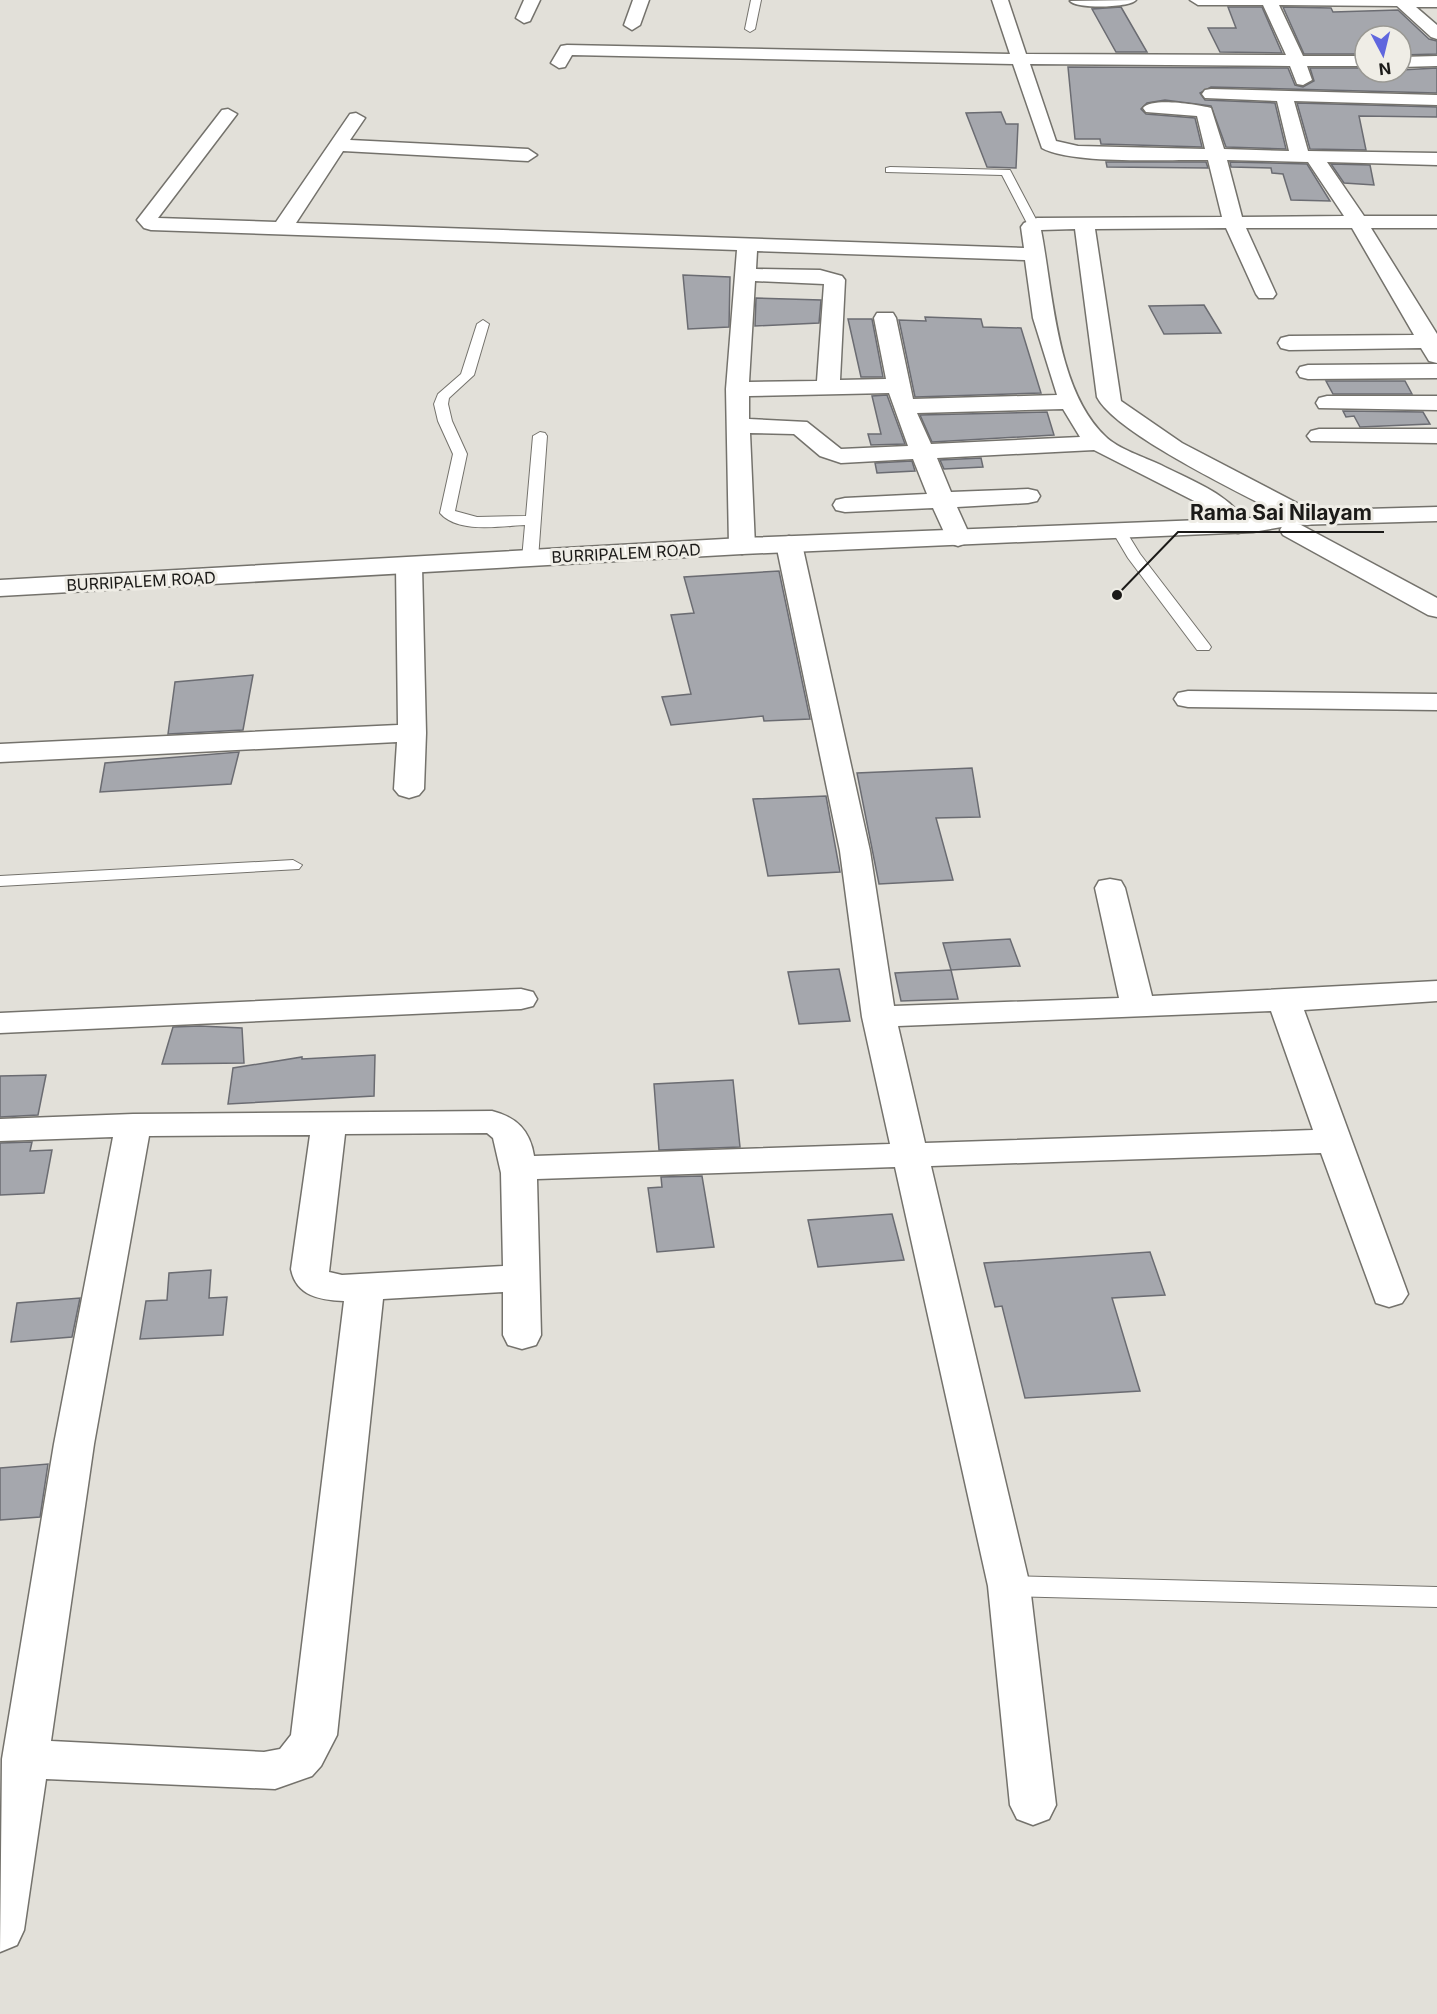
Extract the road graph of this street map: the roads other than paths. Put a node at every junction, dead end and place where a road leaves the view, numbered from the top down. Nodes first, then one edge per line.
1 (532, 0) edge
2 (641, 0) edge
3 (756, 0) edge
4 (1000, 0) edge
5 (1128, 0) edge
6 (1198, 0) edge
7 (1078, 1) edge
8 (1269, 1) edge
9 (1401, 2) junction
10 (1437, 2) edge
11 (524, 18) dead end
12 (632, 25) dead end
13 (750, 29) joint
14 (1437, 34) edge
15 (985, 40) dead end
16 (785, 55) junction
17 (986, 59) junction
18 (1021, 59) junction
19 (1297, 61) junction
20 (1353, 61) edge
21 (1437, 61) edge
22 (1413, 62) edge
23 (560, 63) dead end
24 (1211, 94) dead end
25 (1284, 96) junction
26 (1307, 96) junction
27 (1437, 100) edge
28 (1152, 108) dead end
29 (228, 114) dead end
30 (356, 118) dead end
31 (1151, 136) dead end
32 (337, 145) junction
33 (1216, 149) junction
34 (528, 154) dead end
35 (1426, 154) edge
36 (1307, 156) junction
37 (890, 170) dead end
38 (1358, 222) junction
39 (1437, 222) edge
40 (1084, 223) junction
41 (1234, 224) junction
42 (1033, 225) junction
43 (281, 230) junction
44 (747, 244) junction
45 (1036, 254) junction
46 (745, 275) junction
47 (1266, 294) dead end
48 (885, 318) dead end
49 (483, 324) dead end
50 (1289, 343) dead end
51 (1434, 346) edge
52 (1437, 371) edge
53 (1308, 372) dead end
54 (828, 387) junction
55 (737, 389) junction
56 (901, 396) junction
57 (1070, 402) junction
58 (1327, 403) dead end
59 (1437, 403) edge
60 (738, 426) junction
61 (540, 436) dead end
62 (1319, 436) dead end
63 (1437, 436) edge
64 (1098, 443) junction
65 (924, 453) junction
66 (1028, 496) dead end
67 (845, 505) dead end
68 (1437, 514) edge
69 (951, 518) junction
70 (1300, 524) junction
71 (1245, 525) junction
72 (1437, 528) edge
73 (1119, 531) junction
74 (531, 540) junction
75 (789, 544) junction
76 (742, 546) junction
77 (409, 566) junction
78 (0, 588) edge
79 (1437, 609) edge
80 (1203, 647) dead end
81 (1188, 699) dead end
82 (1437, 702) edge
83 (412, 733) junction
84 (0, 753) edge
85 (410, 789) dead end
86 (293, 865) dead end
87 (0, 881) edge
88 (1110, 888) dead end
89 (1437, 991) edge
90 (521, 999) dead end
91 (1284, 1001) junction
92 (1138, 1007) junction
93 (879, 1017) junction
94 (0, 1023) edge
95 (329, 1122) junction
96 (133, 1125) junction
97 (0, 1130) edge
98 (1333, 1141) junction
99 (910, 1153) junction
100 (518, 1168) junction
101 (521, 1278) junction
102 (365, 1287) junction
103 (1389, 1294) dead end
104 (522, 1335) dead end
105 (1010, 1586) junction
106 (1437, 1597) edge
107 (25, 1760) junction
108 (1033, 1805) dead end
109 (0, 1930) edge

1 - 11 street
2 - 12 street
3 - 13 lane
4 - 18 street
5 - 7 street
6 - 8 street
8 - 9 street
8 - 19 street
9 - 10 street
9 - 14 street
13 - 16 street
15 - 17 street
16 - 17 street
16 - 23 street
17 - 18 street
18 - 19 street
18 - 33 street
19 - 20 street
19 - 26 street
21 - 22 street
24 - 25 street
25 - 26 street
25 - 36 street
26 - 27 street
28 - 33 street
29 - 43 street
30 - 32 street
31 - 33 street
32 - 34 street
32 - 43 street
33 - 36 street
33 - 41 street
35 - 36 street
36 - 38 street
37 - 42 lane
38 - 39 street
38 - 41 street
38 - 51 street
40 - 41 street
40 - 42 street
40 - 70 street
41 - 47 street
42 - 45 street
43 - 44 street
44 - 45 street
44 - 46 street
45 - 57 street
46 - 54 street
46 - 55 street
48 - 56 street
49 - 74 lane
50 - 51 street
52 - 53 street
54 - 55 street
54 - 56 street
55 - 60 street
56 - 57 street
56 - 65 street
57 - 64 street
58 - 59 street
60 - 65 street
60 - 76 street
61 - 74 lane
62 - 63 street
64 - 65 street
64 - 71 street
65 - 69 street
66 - 69 street
67 - 69 street
68 - 70 street, BURRIPALEM ROAD
69 - 73 street, BURRIPALEM ROAD
69 - 75 street, BURRIPALEM ROAD
70 - 71 street, BURRIPALEM ROAD
70 - 72 street, BURRIPALEM ROAD
70 - 79 street
71 - 73 street, BURRIPALEM ROAD
73 - 80 lane
74 - 76 street, BURRIPALEM ROAD
74 - 77 street, BURRIPALEM ROAD
75 - 76 street, BURRIPALEM ROAD
75 - 93 street
77 - 78 street, BURRIPALEM ROAD
77 - 83 street
81 - 82 street
83 - 84 street
83 - 85 street
86 - 87 lane
88 - 92 street
89 - 91 street
90 - 94 street
91 - 92 street
91 - 98 street
92 - 93 street
93 - 99 street
95 - 96 street
95 - 100 street
95 - 102 street
96 - 97 street
96 - 107 street
98 - 99 street
98 - 103 street
99 - 100 street
99 - 105 street
100 - 101 street
101 - 102 street
101 - 104 street
102 - 107 street
105 - 106 lane
105 - 108 street
107 - 109 street

